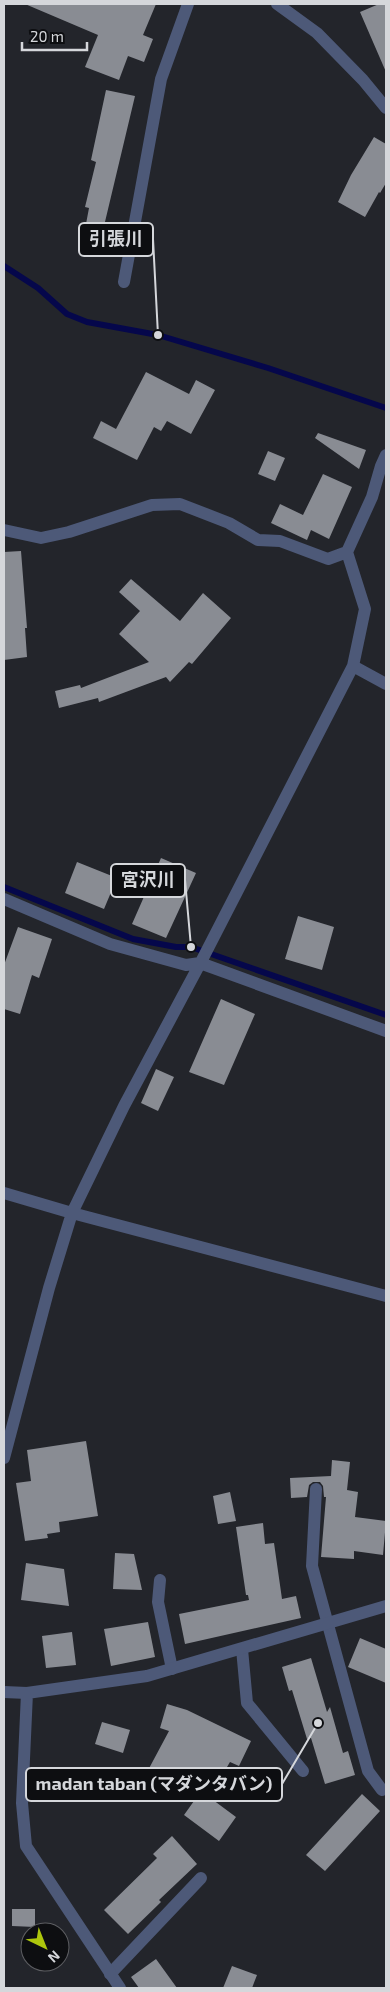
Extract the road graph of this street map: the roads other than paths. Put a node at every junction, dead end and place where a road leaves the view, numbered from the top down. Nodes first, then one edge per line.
1 (188, 4) edge
2 (277, 4) edge
3 (386, 108) edge
4 (124, 282) dead end
5 (384, 463) edge
6 (4, 530) edge
7 (347, 552) junction
8 (352, 666) junction
9 (386, 684) edge
10 (4, 899) edge
11 (202, 960) junction
12 (386, 1030) edge
13 (4, 1193) edge
14 (72, 1213) junction
15 (386, 1296) edge
16 (4, 1458) edge
17 (316, 1489) dead end
18 (160, 1580) dead end
19 (386, 1606) edge
20 (328, 1624) junction
21 (242, 1649) junction
22 (172, 1669) junction
23 (4, 1692) edge
24 (27, 1693) junction
25 (303, 1771) dead end
26 (382, 1790) dead end
27 (201, 1878) dead end
28 (110, 1974) junction
29 (120, 1988) edge

1 - 4 street
2 - 3 street
5 - 7 street
6 - 7 street
7 - 8 street
8 - 9 street
8 - 11 street
10 - 11 street
11 - 12 street
11 - 14 street
13 - 14 street
14 - 15 street
14 - 16 street
17 - 20 street
18 - 22 street
19 - 20 street
20 - 21 street
20 - 26 street
21 - 22 street
21 - 25 street
22 - 24 street
23 - 24 street
24 - 28 street
27 - 28 street
28 - 29 street

